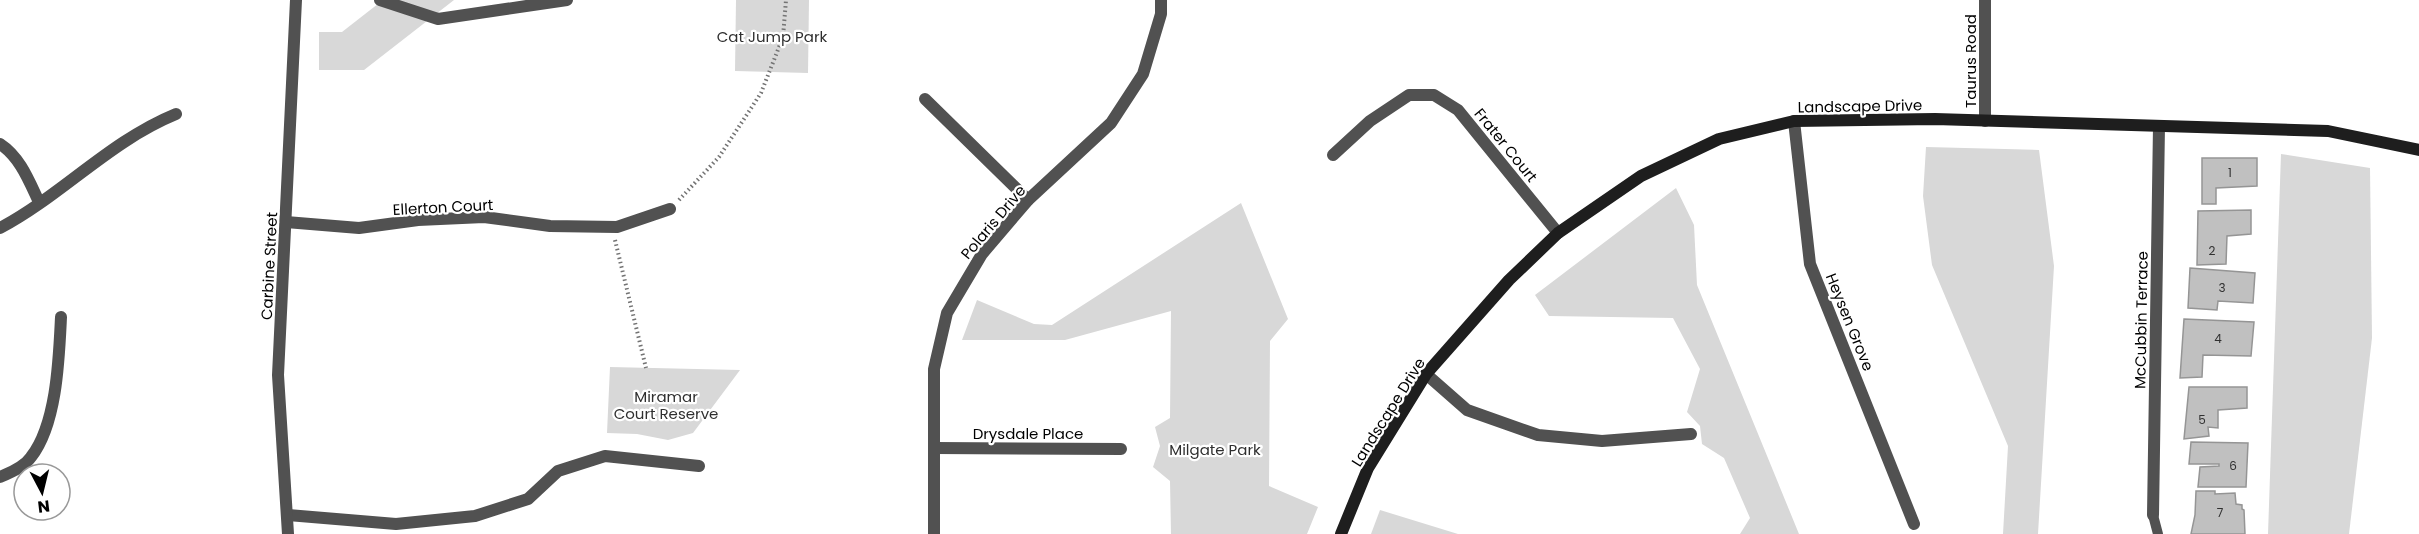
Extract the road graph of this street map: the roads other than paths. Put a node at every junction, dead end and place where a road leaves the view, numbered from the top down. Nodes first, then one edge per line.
1 (296, 0) edge
2 (380, 0) edge
3 (567, 0) edge
4 (1161, 0) edge
5 (1985, 0) edge
6 (925, 99) dead end
7 (176, 114) dead end
8 (1985, 121) junction
9 (1794, 122) junction
10 (2159, 126) junction
11 (0, 144) edge
12 (2419, 150) edge
13 (1333, 155) dead end
14 (1028, 200) junction
15 (39, 202) junction
16 (670, 209) road end
17 (286, 222) junction
18 (0, 228) edge
19 (1558, 233) junction
20 (61, 317) dead end
21 (1426, 374) junction
22 (1691, 434) dead end
23 (935, 448) junction
24 (1121, 449) dead end
25 (699, 466) dead end
26 (0, 477) edge
27 (288, 515) junction
28 (2153, 515) joint
29 (1914, 524) dead end
30 (288, 534) edge
31 (934, 534) edge
32 (1341, 534) edge
33 (2158, 534) edge

1 - 17 street, Carbine Street
2 - 3 street
4 - 14 street, Polaris Drive
5 - 8 street, Taurus Road
6 - 14 street
7 - 15 street
8 - 9 street, Landscape Drive
8 - 10 street, Landscape Drive
9 - 19 street, Landscape Drive
9 - 29 street, Heysen Grove
10 - 12 street, Landscape Drive
10 - 28 street, McCubbin Terrace
11 - 15 street
13 - 19 street, Frater Court
14 - 23 street, Polaris Drive
15 - 18 street
16 - 17 street, Ellerton Court
17 - 27 street, Carbine Street
19 - 21 street, Landscape Drive
20 - 26 street
21 - 22 street
21 - 32 street, Landscape Drive
23 - 24 street, Drysdale Place
23 - 31 street, Polaris Drive
25 - 27 street
27 - 30 street, Carbine Street
28 - 33 lane

